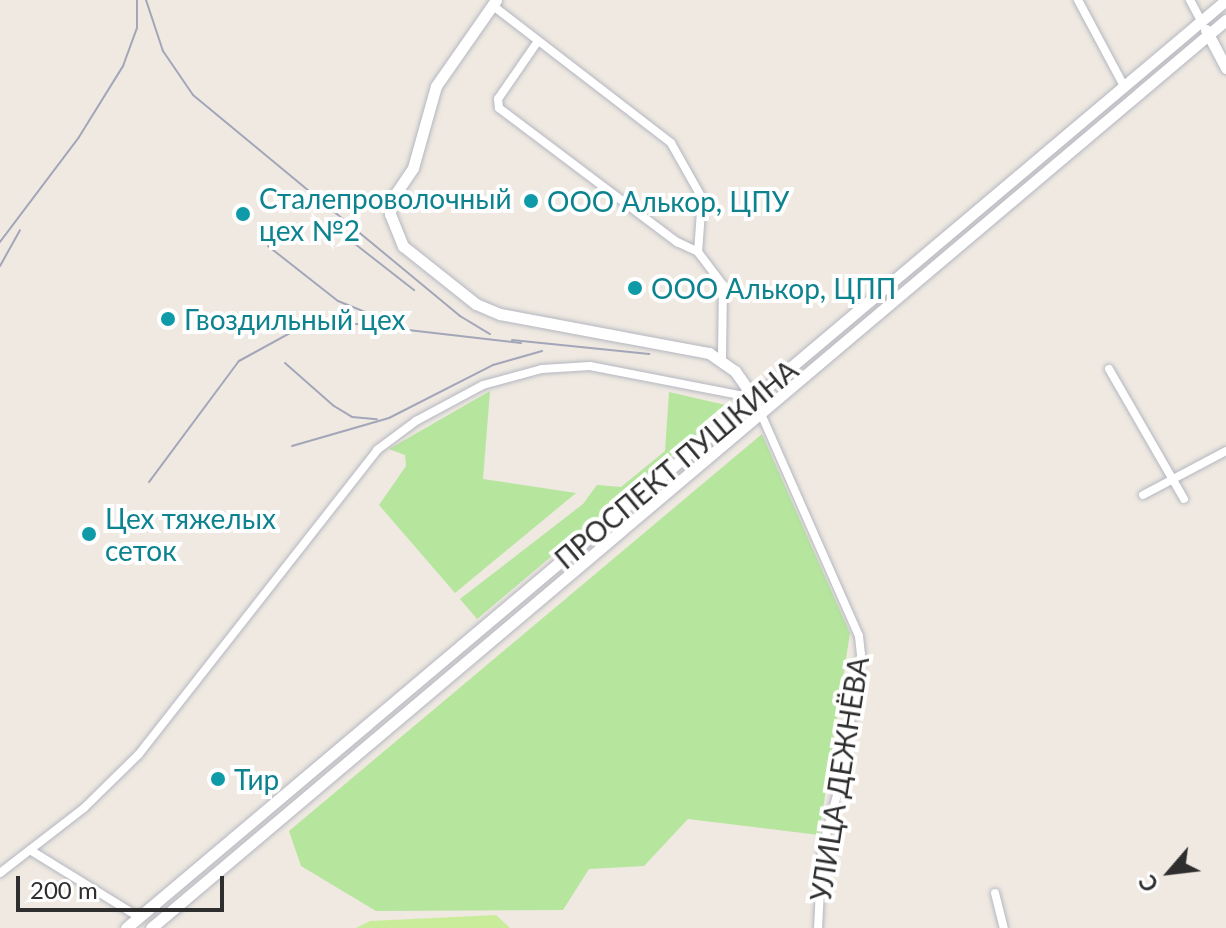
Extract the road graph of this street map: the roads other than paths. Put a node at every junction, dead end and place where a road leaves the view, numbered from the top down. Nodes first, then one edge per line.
1 (1078, 0) edge
2 (1190, 0) edge
3 (1226, 0) edge
4 (494, 3) edge
5 (1226, 20) edge
6 (1201, 21) junction
7 (1208, 34) junction
8 (538, 41) junction
9 (1226, 68) edge
10 (1124, 86) junction
11 (698, 252) junction
12 (722, 359) junction
13 (1109, 369) dead end
14 (754, 398) junction
15 (761, 411) junction
16 (1226, 451) edge
17 (1173, 479) junction
18 (1143, 495) dead end
19 (1184, 499) dead end
20 (270, 806) junction
21 (281, 819) junction
22 (30, 850) junction
23 (0, 873) edge
24 (995, 893) dead end
25 (139, 917) junction
26 (126, 928) edge
27 (151, 928) edge
28 (818, 928) edge
29 (1004, 928) edge

1 - 10 street
2 - 6 street
3 - 6 main road, ПРОСПЕКТ ПУШКИНА
4 - 8 street
4 - 12 main road
5 - 7 main road, ПРОСПЕКТ ПУШКИНА
6 - 7 main road
6 - 10 main road, ПРОСПЕКТ ПУШКИНА
7 - 9 main road
7 - 15 main road, ПРОСПЕКТ ПУШКИНА
8 - 11 street
8 - 11 street
10 - 14 main road, ПРОСПЕКТ ПУШКИНА
11 - 12 street
12 - 14 main road
13 - 17 street
14 - 15 street, УЛИЦА ДЕЖНЁВА
14 - 20 main road, ПРОСПЕКТ ПУШКИНА
14 - 22 street
15 - 21 main road, ПРОСПЕКТ ПУШКИНА
15 - 28 street, УЛИЦА ДЕЖНЁВА
16 - 17 street
17 - 18 street
17 - 19 street
20 - 21 main road
20 - 25 main road, ПРОСПЕКТ ПУШКИНА
21 - 27 main road, ПРОСПЕКТ ПУШКИНА
22 - 23 street
22 - 25 street
24 - 29 street
25 - 26 main road, ПРОСПЕКТ ПУШКИНА

